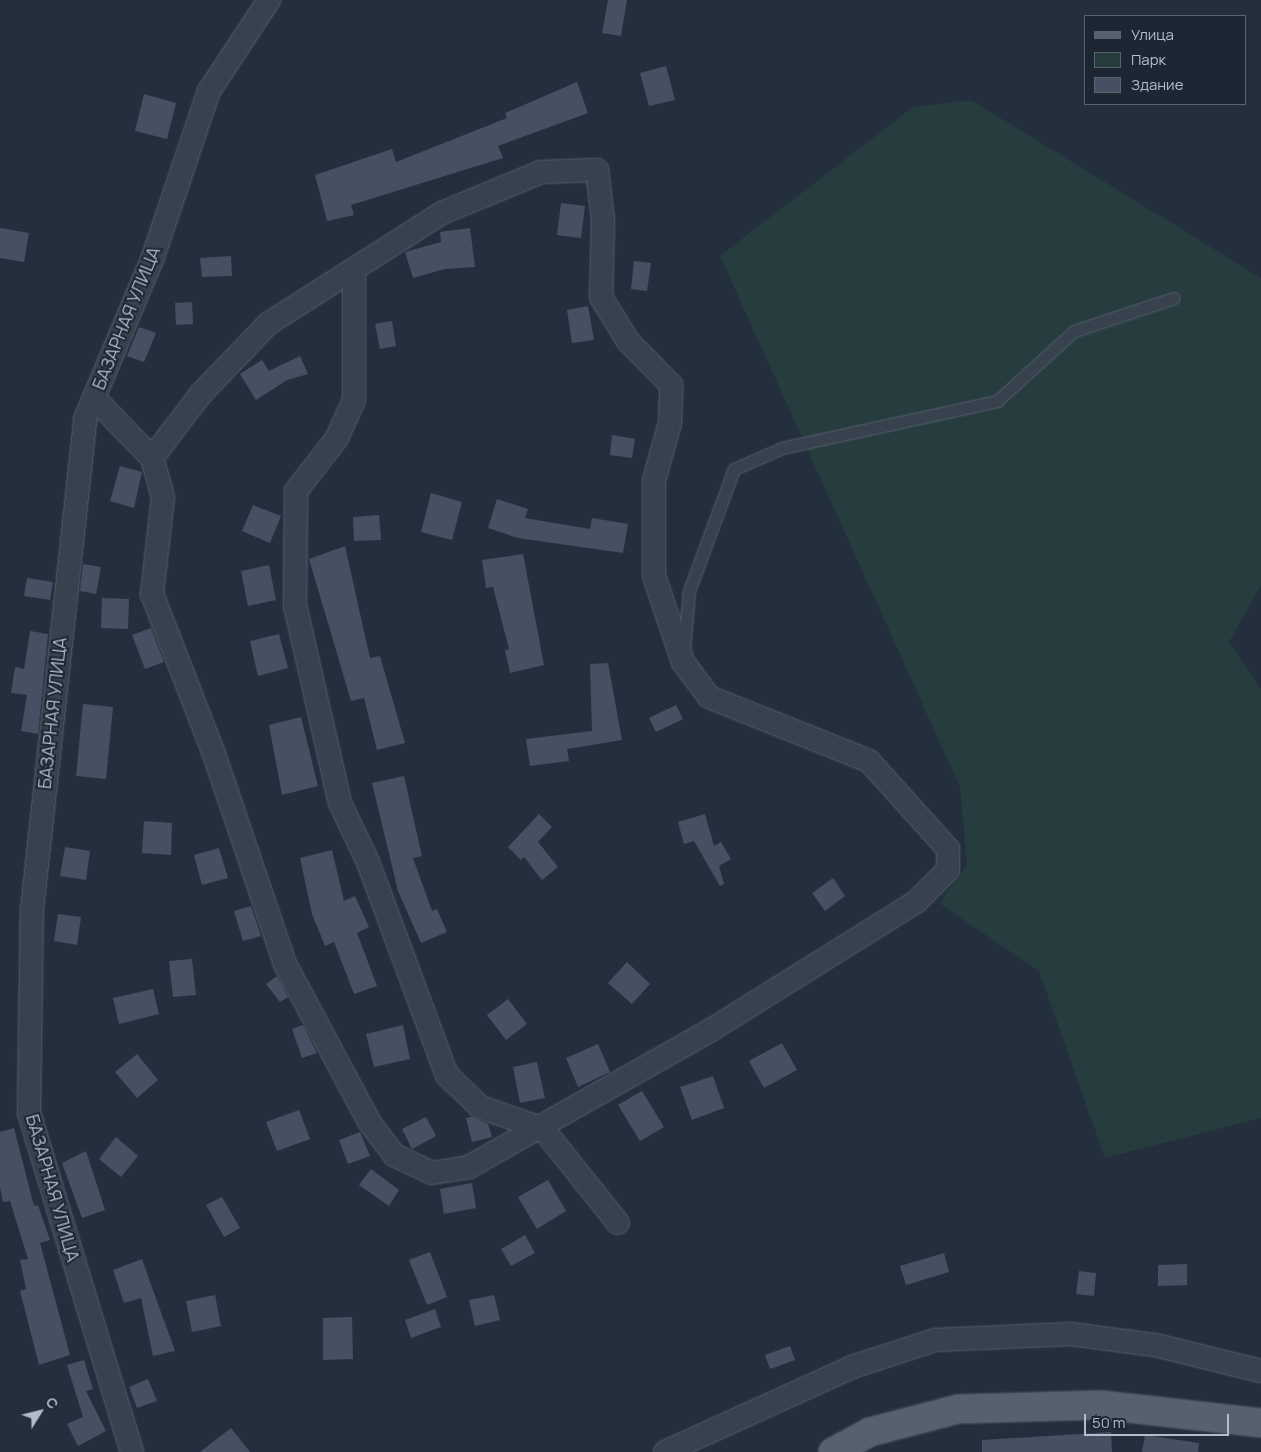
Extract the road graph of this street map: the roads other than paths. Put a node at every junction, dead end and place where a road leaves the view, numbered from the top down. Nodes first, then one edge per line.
1 (269, 0) edge
2 (354, 270) junction
3 (1174, 298) dead end
4 (94, 398) junction
5 (152, 458) junction
6 (684, 662) junction
7 (543, 1129) junction
8 (618, 1223) dead end
9 (1261, 1371) edge
10 (1261, 1423) edge
11 (132, 1452) edge
12 (666, 1452) edge
13 (833, 1452) edge

1 - 4 street, БАЗАРНАЯ УЛИЦА
2 - 5 street
2 - 6 street
2 - 7 street
3 - 6 lane
4 - 5 street
4 - 11 street, БАЗАРНАЯ УЛИЦА
5 - 7 street
6 - 7 street
7 - 8 street
9 - 12 street
10 - 13 main road

